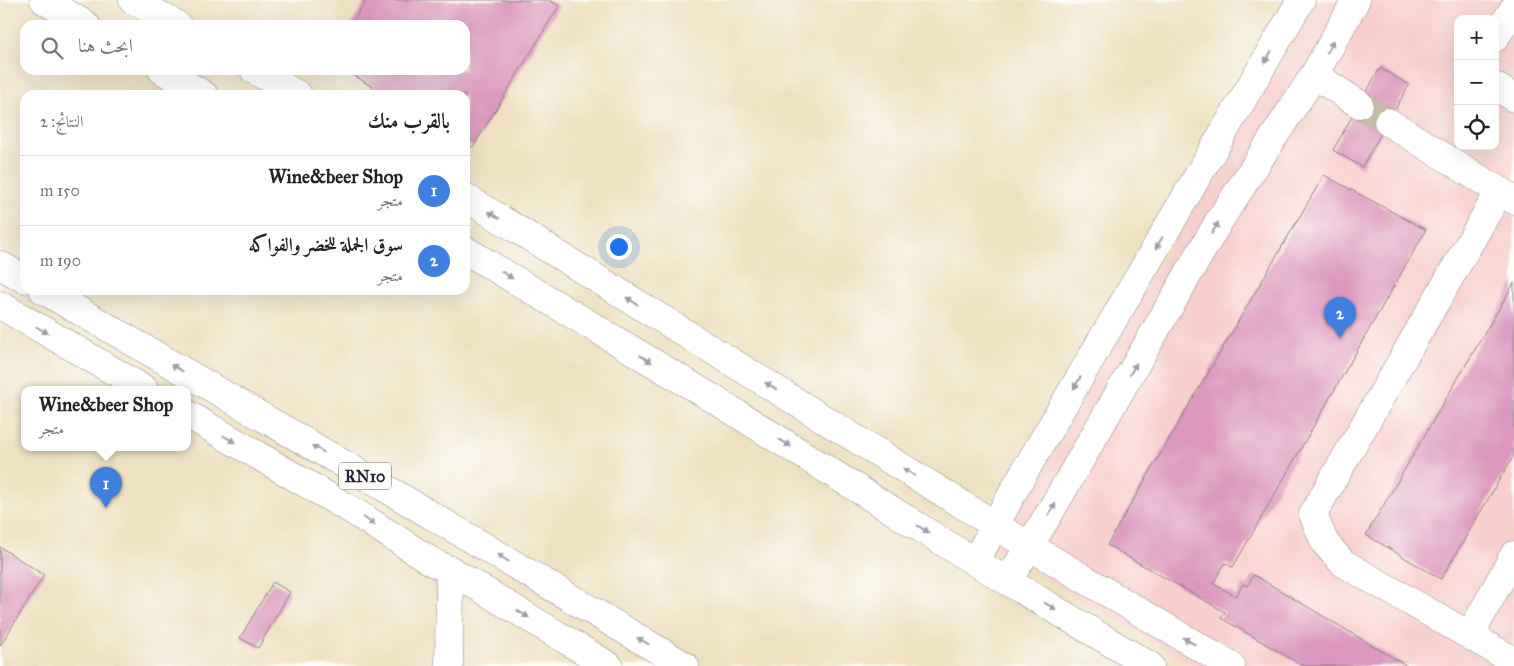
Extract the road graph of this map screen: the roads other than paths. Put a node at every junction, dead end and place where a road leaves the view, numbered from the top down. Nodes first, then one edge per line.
1 (44, 0) edge
2 (134, 0) edge
3 (1301, 0) edge
4 (1356, 0) edge
5 (1514, 8) edge
6 (78, 20) edge
7 (168, 20) edge
8 (1499, 32) edge
9 (170, 75) edge
10 (263, 75) edge
11 (1314, 75) junction
12 (1499, 89) edge
13 (196, 90) edge
14 (289, 90) edge
15 (1514, 98) edge
16 (1359, 104) tunnel mouth
17 (1388, 122) tunnel mouth
18 (1506, 196) edge
19 (470, 201) edge
20 (470, 253) edge
21 (0, 265) edge
22 (20, 276) edge
23 (52, 295) edge
24 (0, 305) edge
25 (139, 386) edge
26 (191, 416) edge
27 (995, 525) junction
28 (1029, 546) junction
29 (1514, 555) edge
30 (975, 562) junction
31 (450, 570) junction
32 (1008, 581) junction
33 (1470, 635) junction
34 (1514, 661) edge
35 (449, 666) edge
36 (609, 666) edge
37 (685, 666) edge
38 (1150, 666) edge
39 (1231, 666) edge

1 - 6 street
2 - 7 street
3 -> 27 street
11 -> 4 street
5 - 8 street
9 - 13 street
10 - 14 street
11 - 16 street
28 -> 11 street
12 - 15 street
17 - 18 street
18 - 33 street
27 -> 19 street
20 -> 30 street
21 - 22 street
37 -> 23 street, RN10
24 -> 25 street
26 -> 31 street, RN10
27 - 28 street
27 - 30 street
28 - 32 street
39 -> 28 street
29 - 33 street
30 - 32 street
31 - 35 street
31 -> 36 street, RN10
32 -> 38 street
33 - 34 street

